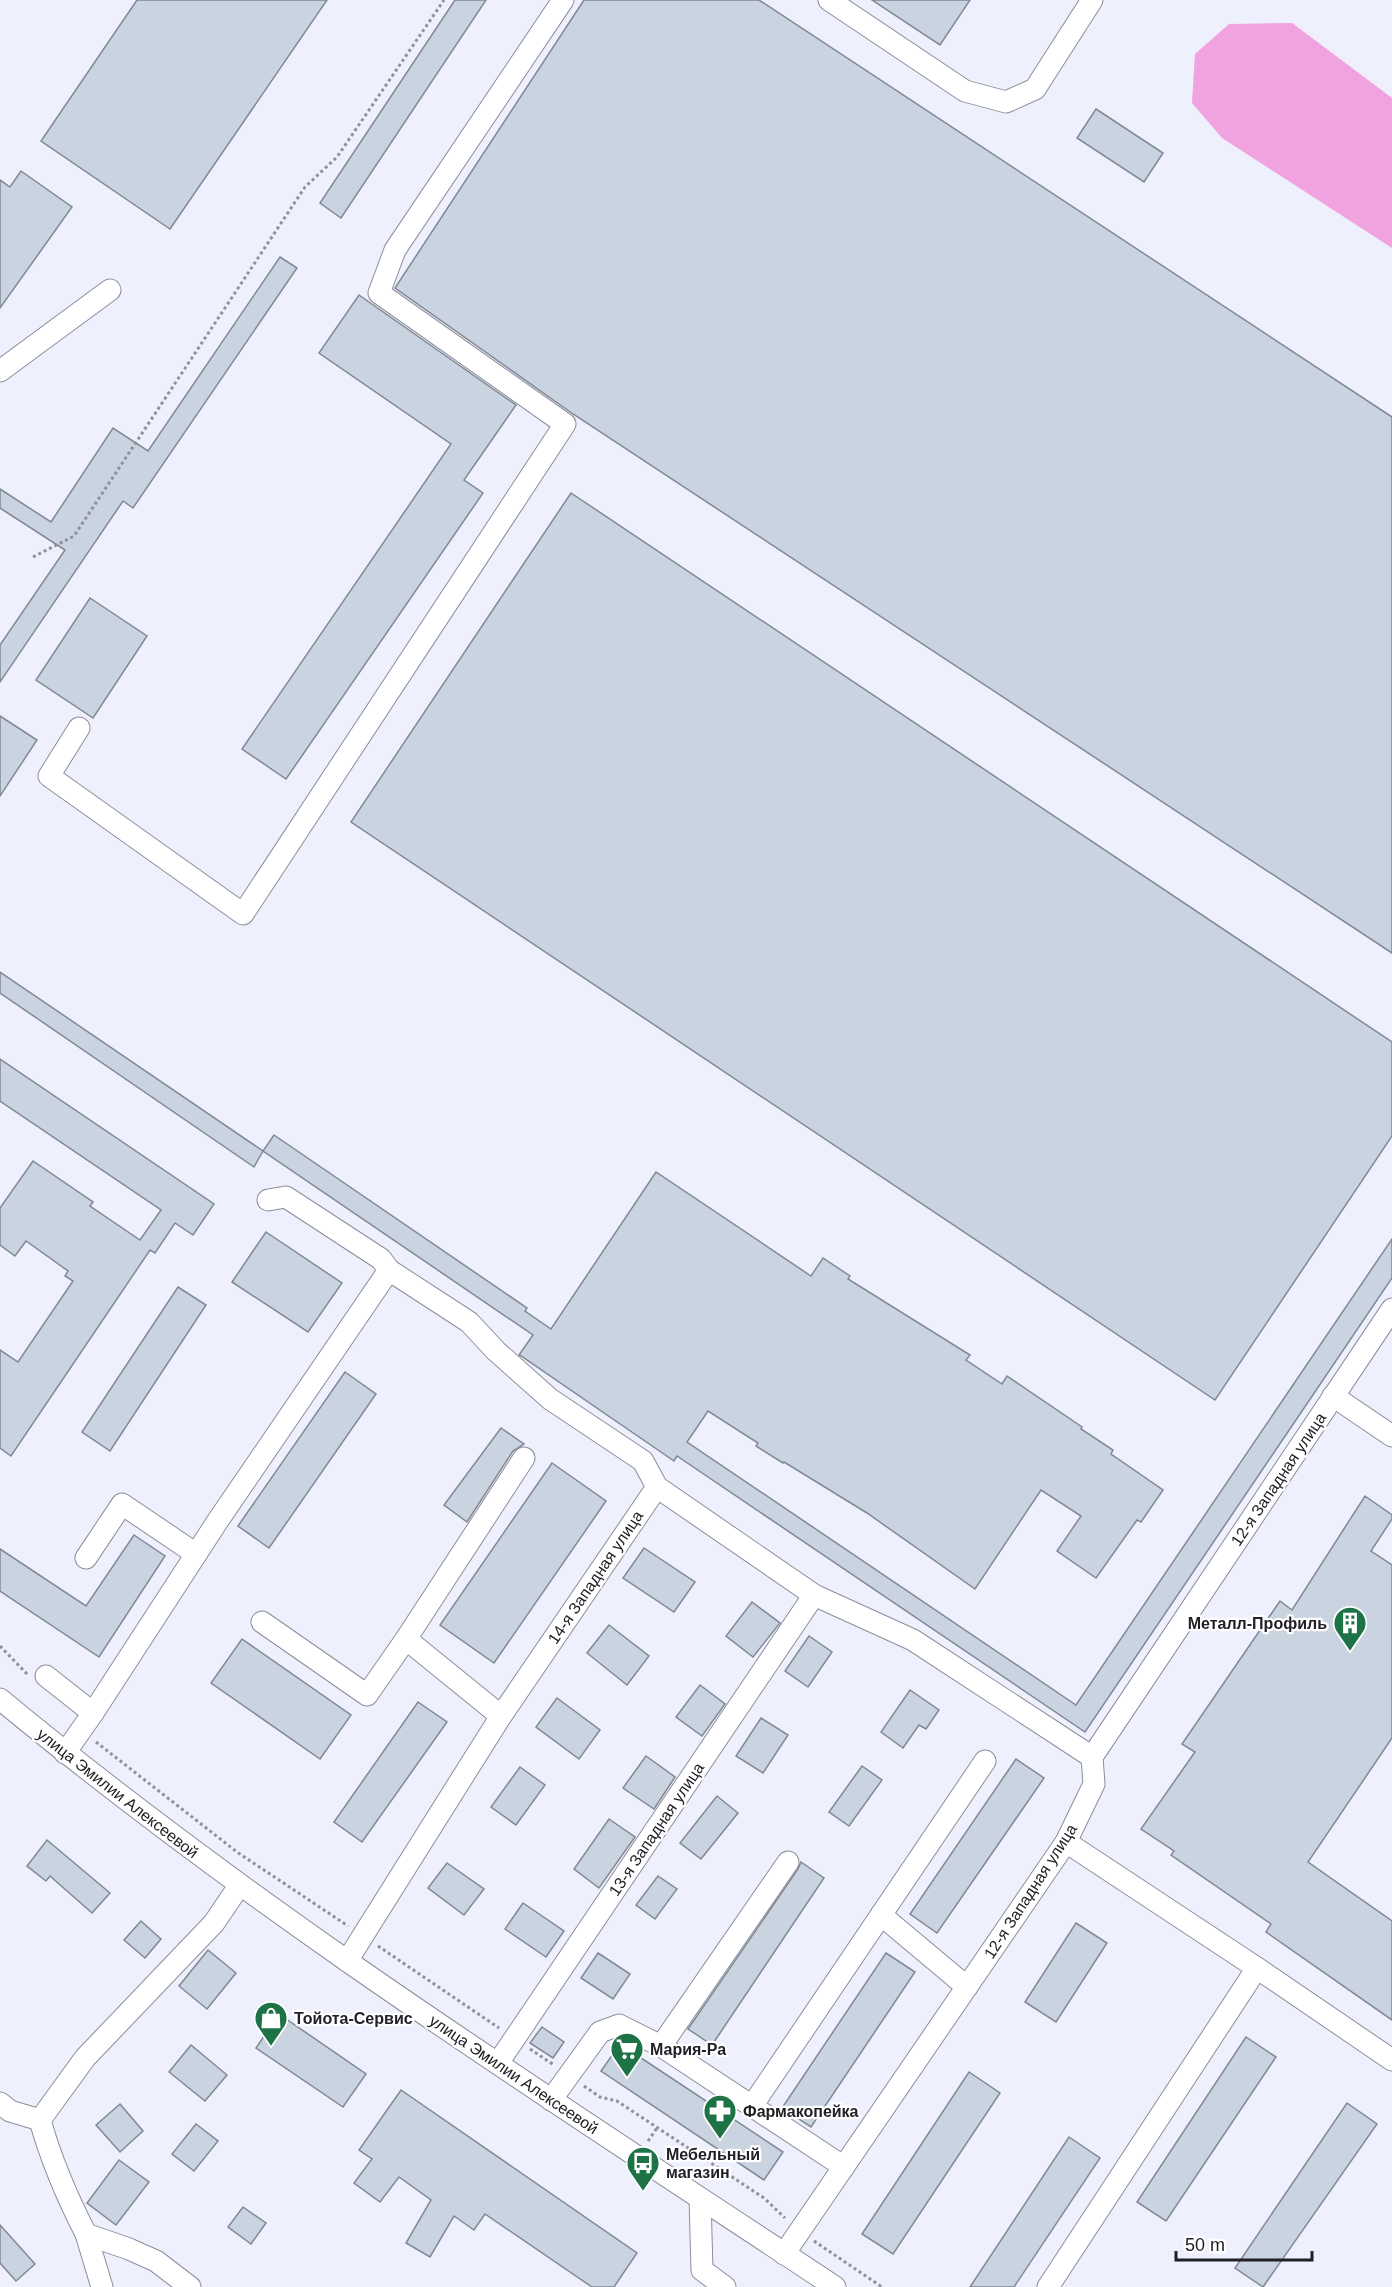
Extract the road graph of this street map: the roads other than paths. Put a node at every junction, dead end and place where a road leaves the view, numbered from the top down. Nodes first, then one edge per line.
1 (563, 0) edge
2 (829, 0) edge
3 (1092, 0) edge
4 (110, 290) dead end
5 (0, 371) edge
6 (79, 728) dead end
7 (268, 1200) dead end
8 (389, 1270) junction
9 (1392, 1309) edge
10 (1333, 1396) junction
11 (1392, 1436) edge
12 (524, 1458) dead end
13 (657, 1487) junction
14 (196, 1554) junction
15 (86, 1558) dead end
16 (814, 1595) junction
17 (262, 1622) dead end
18 (406, 1639) junction
19 (39, 1678) road end
20 (0, 1698) edge
21 (501, 1716) junction
22 (87, 1722) junction
23 (65, 1753) junction
24 (1092, 1757) junction
25 (985, 1761) dead end
26 (1066, 1842) junction
27 (788, 1862) dead end
28 (240, 1886) junction
29 (881, 1915) junction
30 (347, 1961) junction
31 (1257, 1968) junction
32 (967, 1987) junction
33 (661, 2046) junction
34 (1392, 2060) edge
35 (498, 2063) junction
36 (551, 2100) junction
37 (0, 2103) edge
38 (752, 2106) junction
39 (40, 2120) junction
40 (844, 2167) junction
41 (700, 2199) junction
42 (86, 2234) junction
43 (784, 2254) junction
44 (102, 2287) edge
45 (190, 2287) edge
46 (725, 2287) edge
47 (835, 2287) edge
48 (1048, 2287) edge

1 - 6 street
2 - 3 street
4 - 5 street
7 - 8 street
8 - 13 street
8 - 14 street
9 - 10 street, 12-я Западная улица
10 - 11 street
10 - 24 street, 12-я Западная улица
12 - 18 street
13 - 16 street
13 - 21 street, 14-я Западная улица
14 - 15 street
14 - 22 street
16 - 24 street
16 - 35 street, 13-я Западная улица
17 - 18 street
18 - 21 street
19 - 22 street
20 - 23 street, улица Эмилии Алексеевой
21 - 30 street, 14-я Западная улица
22 - 23 street
23 - 28 street, улица Эмилии Алексеевой
24 - 26 street, 12-я Западная улица
25 - 29 street
26 - 31 street
26 - 32 street, 12-я Западная улица
27 - 33 street
28 - 30 street, улица Эмилии Алексеевой
28 - 39 street
29 - 32 street
29 - 38 street
30 - 35 street, улица Эмилии Алексеевой
31 - 34 street
31 - 48 street
32 - 40 street, 12-я Западная улица
33 - 36 street
33 - 38 street
35 - 36 street, улица Эмилии Алексеевой
36 - 41 street, улица Эмилии Алексеевой
37 - 39 street
38 - 40 street
39 - 42 street
40 - 43 street, 12-я Западная улица
41 - 43 street, улица Эмилии Алексеевой
41 - 46 street
42 - 44 street
42 - 45 street
43 - 47 street, улица Эмилии Алексеевой

